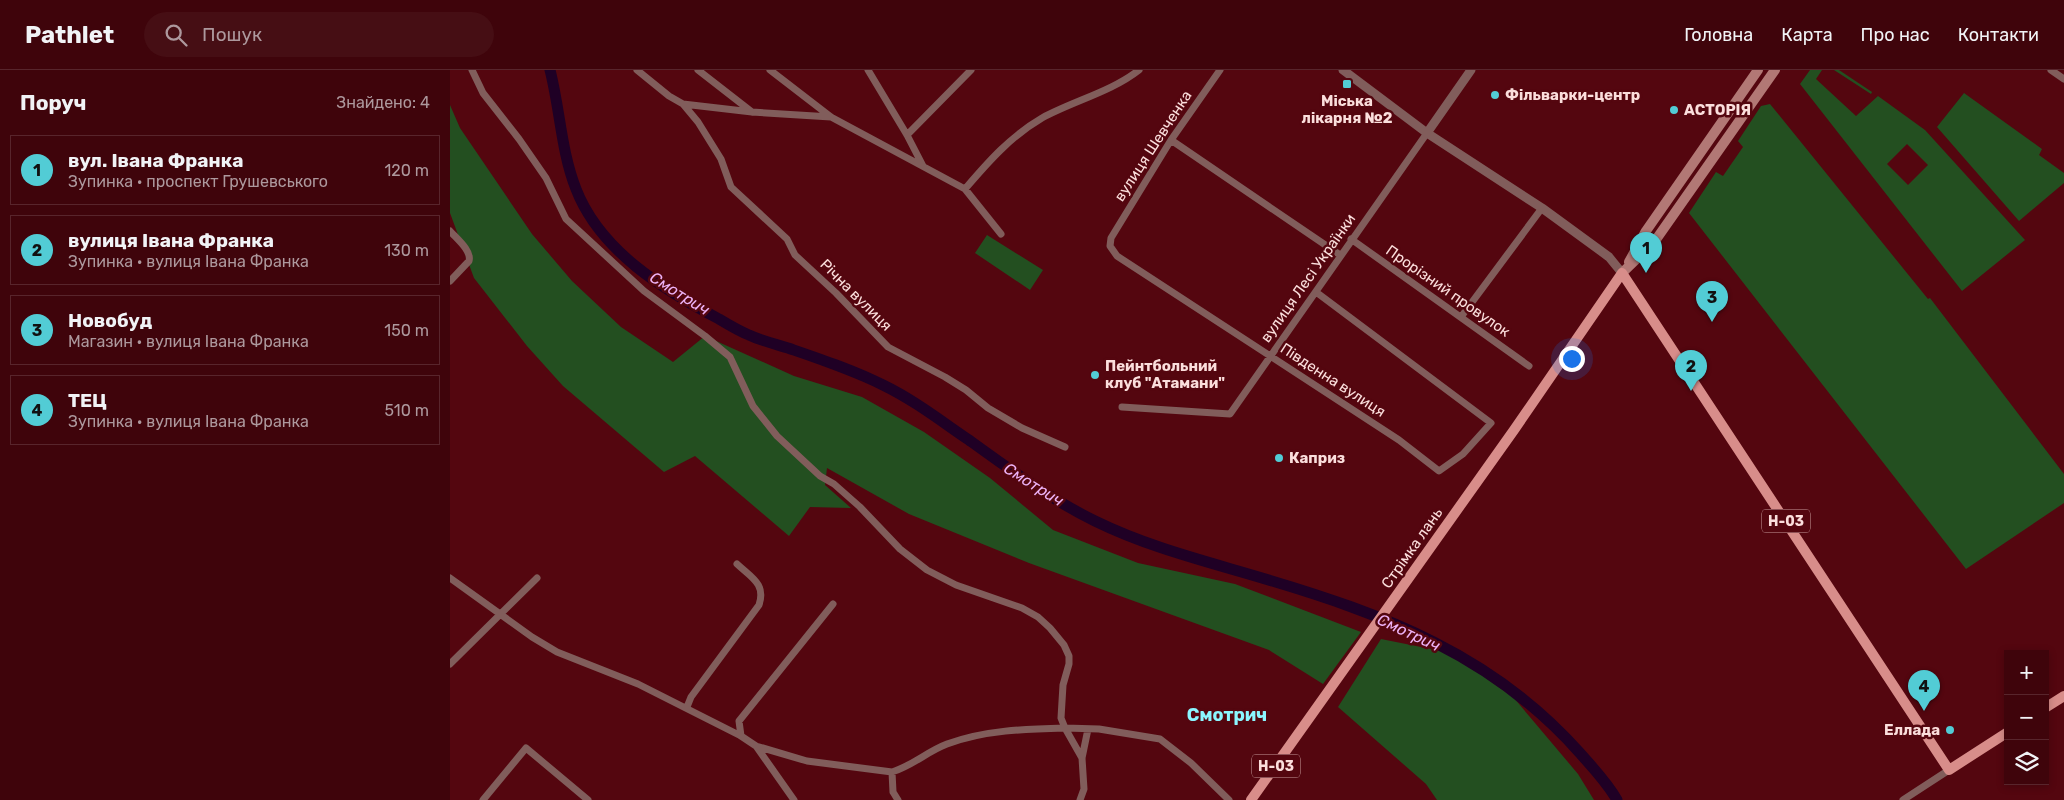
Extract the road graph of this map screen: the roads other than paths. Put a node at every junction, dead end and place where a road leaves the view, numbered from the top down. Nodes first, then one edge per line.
1 (472, 70) edge
2 (636, 70) edge
3 (698, 70) edge
4 (770, 70) edge
5 (868, 70) edge
6 (971, 70) edge
7 (1139, 70) edge
8 (1220, 70) edge
9 (1343, 70) edge
10 (1471, 70) edge
11 (1758, 70) edge
12 (1775, 70) edge
13 (2051, 70) edge
14 (2064, 79) edge
15 (683, 104) junction
16 (752, 112) junction
17 (831, 117) junction
18 (1427, 134) junction
19 (907, 135) junction
20 (1171, 140) junction
21 (923, 166) junction
22 (965, 189) junction
23 (1542, 208) junction
24 (450, 231) edge
25 (1001, 234) dead end
26 (1111, 238) joint
27 (1351, 239) junction
28 (1340, 256) junction
29 (1622, 273) junction
30 (450, 281) edge
31 (1316, 292) junction
32 (1461, 317) junction
33 (1270, 356) junction
34 (1529, 366) dead end
35 (1122, 407) dead end
36 (1065, 447) dead end
37 (738, 564) dead end
38 (450, 578) edge
39 (537, 578) dead end
40 (833, 604) dead end
41 (501, 614) junction
42 (450, 664) edge
43 (2064, 696) edge
44 (2049, 705) edge
45 (687, 708) junction
46 (1065, 728) junction
47 (1088, 729) junction
48 (2004, 735) edge
49 (741, 736) junction
50 (756, 746) junction
51 (1082, 758) junction
52 (1949, 770) junction
53 (892, 772) junction
54 (483, 800) edge
55 (588, 800) edge
56 (794, 800) edge
57 (898, 800) edge
58 (1080, 800) edge
59 (1229, 800) edge
60 (1251, 800) edge
61 (1903, 800) edge

1 - 46 street
2 - 15 street, Річна вулиця
3 - 16 street
4 - 17 street
5 - 19 street
6 - 19 street
7 - 22 street
8 - 20 street, вулиця Шевченка
9 - 18 street
10 - 18 street, вулиця Лесі Українки
11 - 29 main road
12 - 29 main road
13 - 14 street
15 - 16 street, Річна вулиця
15 - 36 street, Річна вулиця
16 - 17 street, Річна вулиця
17 - 21 street
18 - 23 street
18 - 27 street, вулиця Лесі Українки
19 - 21 street
20 - 26 street, вулиця Шевченка
20 - 28 street
21 - 22 street
22 - 25 street
23 - 29 street
23 - 32 street
24 - 30 street
26 - 33 street, Південна вулиця
27 - 28 street, вулиця Лесі Українки
27 - 32 street, Прорізний провулок
28 - 31 street, вулиця Лесі Українки
29 - 52 main road, Н-03
29 - 60 main road, Стрімка лань / Н-03
31 - 33 street, вулиця Лесі Українки
31 - 33 street, Південна вулиця
32 - 34 street, Прорізний провулок
33 - 35 street, вулиця Лесі Українки
37 - 45 street
38 - 41 street
39 - 41 street
40 - 49 street
41 - 42 street
41 - 45 street
43 - 44 main road
45 - 49 street
46 - 47 street
46 - 51 street
46 - 53 street
47 - 51 street
47 - 59 street
48 - 52 main road
49 - 50 street
50 - 53 street
50 - 56 street
51 - 58 street
52 - 61 street
53 - 57 street
54 - 55 street

